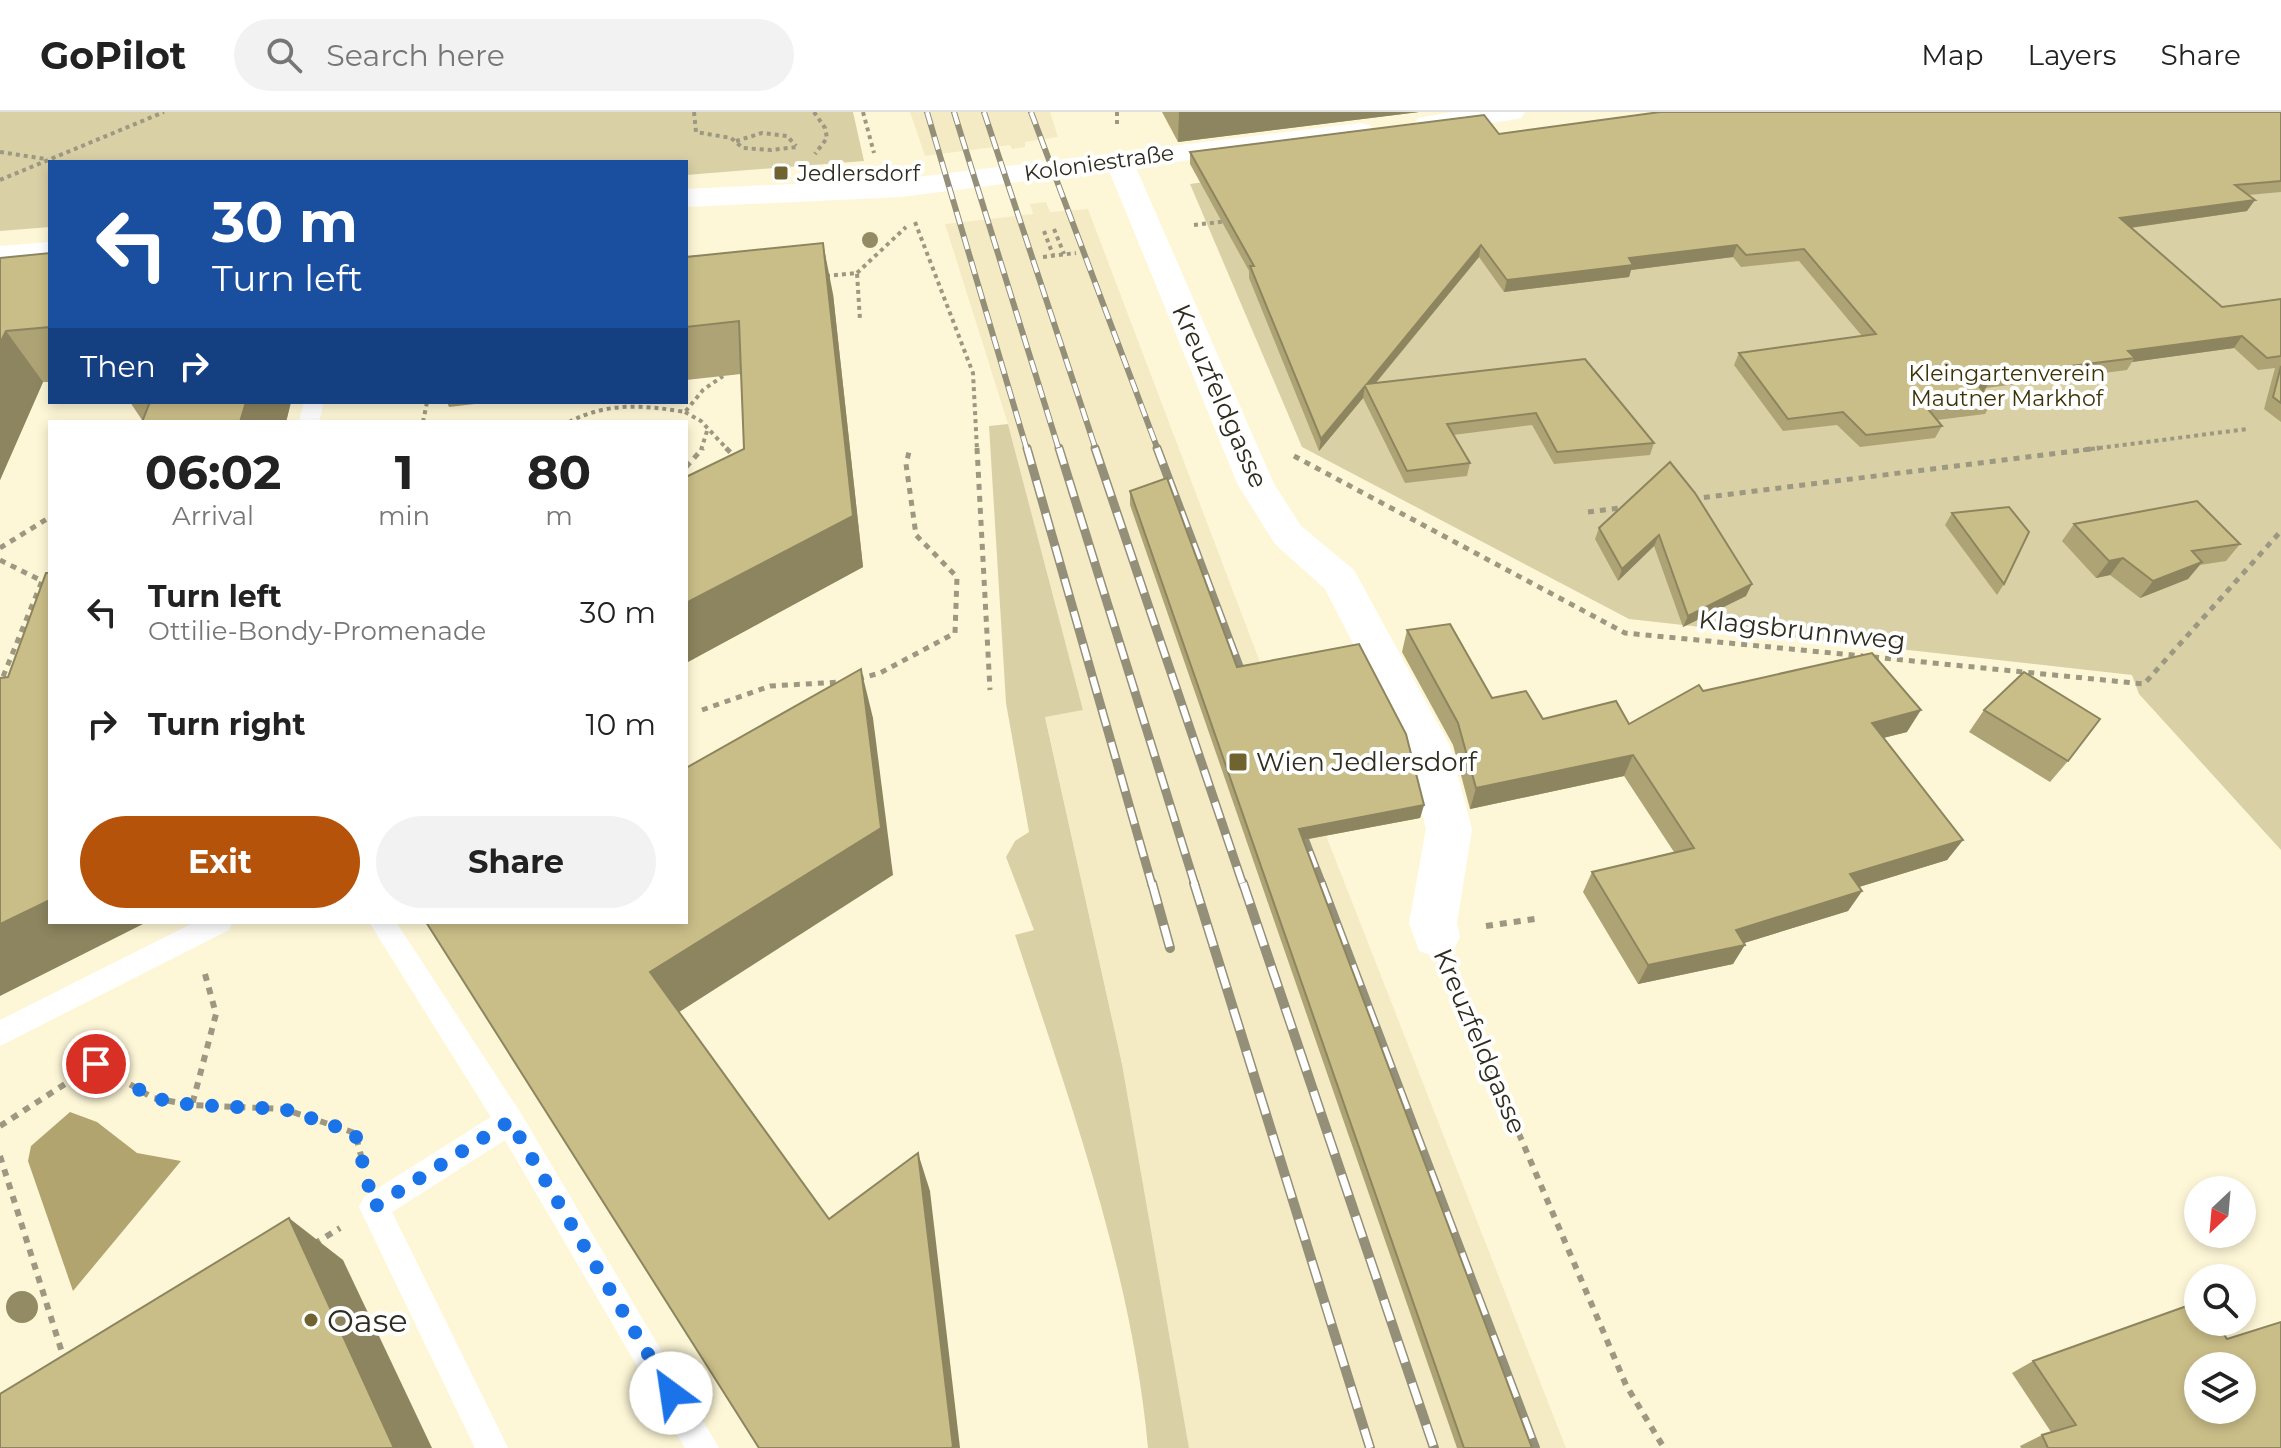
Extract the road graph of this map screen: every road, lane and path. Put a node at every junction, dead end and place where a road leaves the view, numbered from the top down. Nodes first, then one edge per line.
1 (164, 112) edge
2 (694, 112) edge
3 (814, 112) edge
4 (863, 112) edge
5 (1511, 112) edge
6 (735, 142) junction
7 (0, 152) edge
8 (47, 159) junction
9 (813, 159) dead end
10 (1119, 161) junction
11 (877, 163) dead end
12 (0, 180) edge
13 (688, 198) edge
14 (910, 208) dead end
15 (1239, 220) edge
16 (910, 223) dead end
17 (1194, 225) dead end
18 (1054, 229) dead end
19 (1044, 231) dead end
20 (48, 251) edge
21 (1076, 253) dead end
22 (1064, 254) junction
23 (0, 255) edge
24 (1053, 255) junction
25 (1043, 257) dead end
26 (857, 273) junction
27 (826, 276) edge
28 (860, 320) dead end
29 (723, 376) edge
30 (621, 404) edge
31 (621, 404) edge
32 (644, 404) edge
33 (644, 404) edge
34 (685, 412) junction
35 (573, 420) edge
36 (2248, 429) dead end
37 (707, 430) junction
38 (910, 447) dead end
39 (1293, 455) dead end
40 (741, 462) edge
41 (688, 465) edge
42 (1682, 500) edge
43 (1635, 506) edge
44 (1588, 512) dead end
45 (48, 518) edge
46 (2281, 531) edge
47 (0, 548) edge
48 (0, 560) edge
49 (0, 684) edge
50 (990, 690) dead end
51 (702, 710) dead end
52 (1541, 918) dead end
53 (216, 924) edge
54 (383, 924) edge
55 (1484, 926) dead end
56 (194, 934) junction
57 (1436, 937) joint
58 (0, 1034) edge
59 (192, 1105) junction
60 (510, 1121) junction
61 (0, 1126) edge
62 (0, 1156) edge
63 (374, 1207) junction
64 (309, 1247) dead end
65 (71, 1378) edge
66 (492, 1448) edge
67 (703, 1448) edge
68 (1664, 1448) edge

1 - 8 path
2 - 6 path
3 - 9 path
4 - 11 path
5 - 10 street, Koloniestraße
6 - 6 path
7 - 8 path
8 - 12 path
10 - 13 street, Koloniestraße
10 - 57 street, Kreuzfeldgasse
14 - 50 path
15 - 17 path
16 - 26 path
18 - 22 path
19 - 24 path
20 - 23 street
21 - 22 path
22 - 24 path
24 - 25 path
26 - 27 path
26 - 28 path
29 - 34 path
30 - 33 path
31 - 35 path
32 - 34 path
34 - 37 path
36 - 42 path
37 - 40 path
37 - 41 path
38 - 51 path
39 - 46 path, Klagsbrunnweg
43 - 44 path
45 - 47 path
48 - 49 path
52 - 55 path
53 - 56 lane
54 - 60 lane
56 - 58 lane
56 - 59 path
57 - 68 path, Kreuzfeldgasse
59 - 61 path
59 - 63 path
60 - 63 lane
60 - 67 lane
62 - 65 path
63 - 64 path
63 - 66 lane

